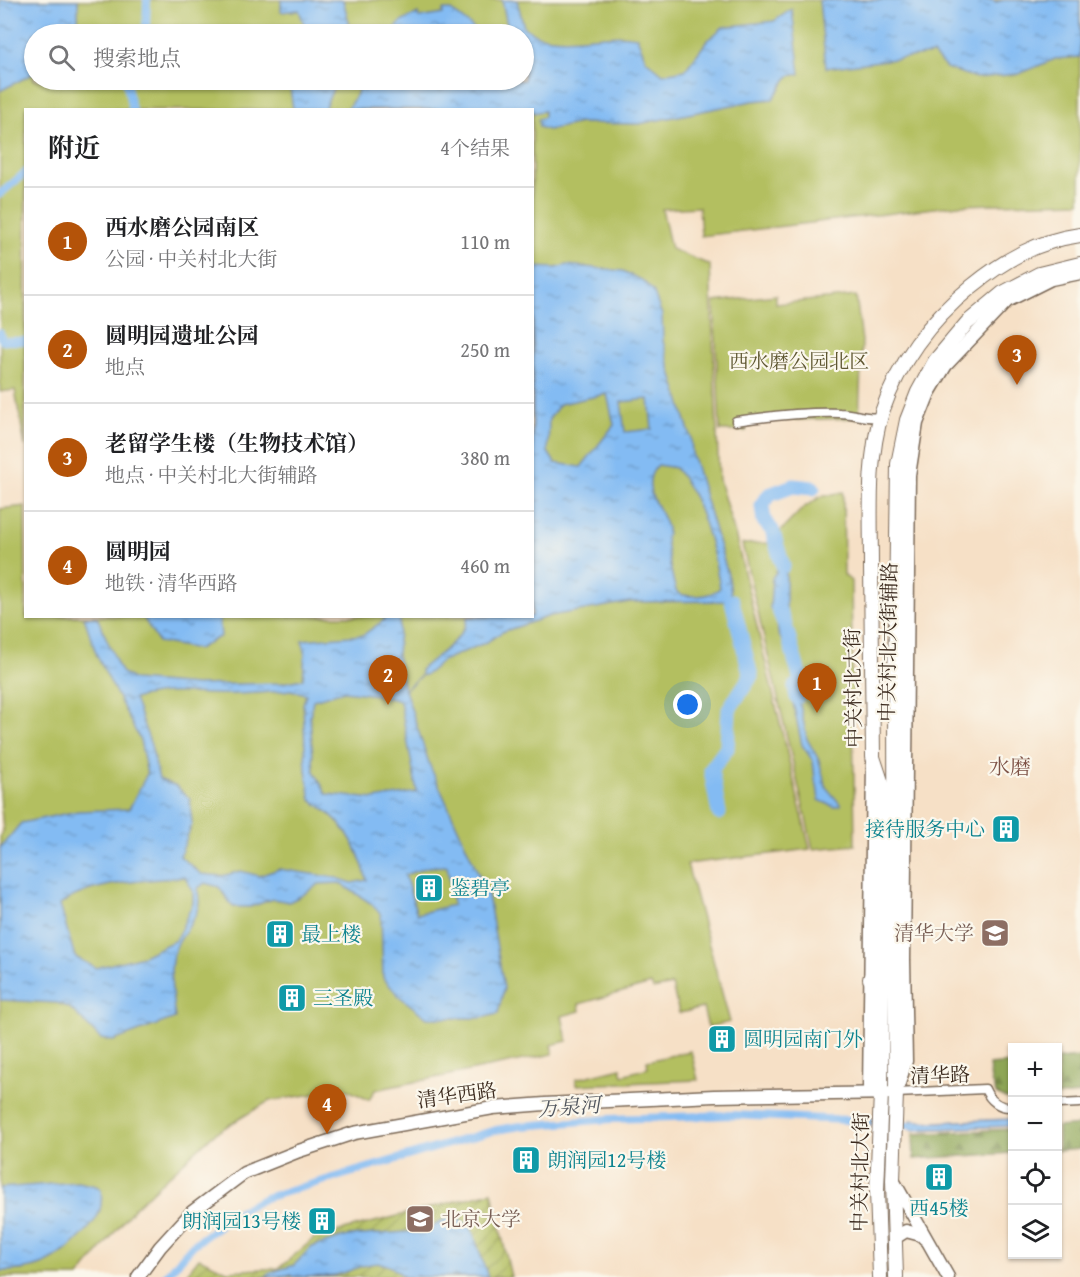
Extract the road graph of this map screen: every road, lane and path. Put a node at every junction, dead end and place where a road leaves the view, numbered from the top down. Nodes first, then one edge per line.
1 (1080, 235) edge
2 (1080, 264) edge
3 (1080, 273) edge
4 (881, 417) junction
5 (736, 421) dead end
6 (873, 758) junction
7 (882, 952) junction
8 (870, 979) junction
9 (875, 1093) junction
10 (896, 1093) junction
11 (1080, 1102) edge
12 (1062, 1104) edge
13 (1008, 1106) edge
14 (893, 1180) junction
15 (895, 1238) junction
16 (927, 1241) junction
17 (138, 1277) edge
18 (880, 1277) edge
19 (896, 1277) edge
20 (948, 1277) edge

1 - 4 main road, 中关村北大街
2 - 10 main road, 中关村北大街
3 - 10 street, 中关村北大街辅路
4 - 5 street
4 - 6 main road, 中关村北大街
6 - 7 main road, 中关村北大街
6 - 8 street
7 - 8 main road
7 - 9 main road, 中关村北大街
8 - 9 street
9 - 10 street, 清华西路
9 - 17 street, 清华西路
9 - 18 main road, 中关村北大街
10 - 13 street, 清华路
10 - 14 main road, 中关村北大街
11 - 12 street
14 - 15 main road, 中关村北大街
14 - 16 street
15 - 16 street
15 - 19 main road, 中关村北大街
16 - 20 street

